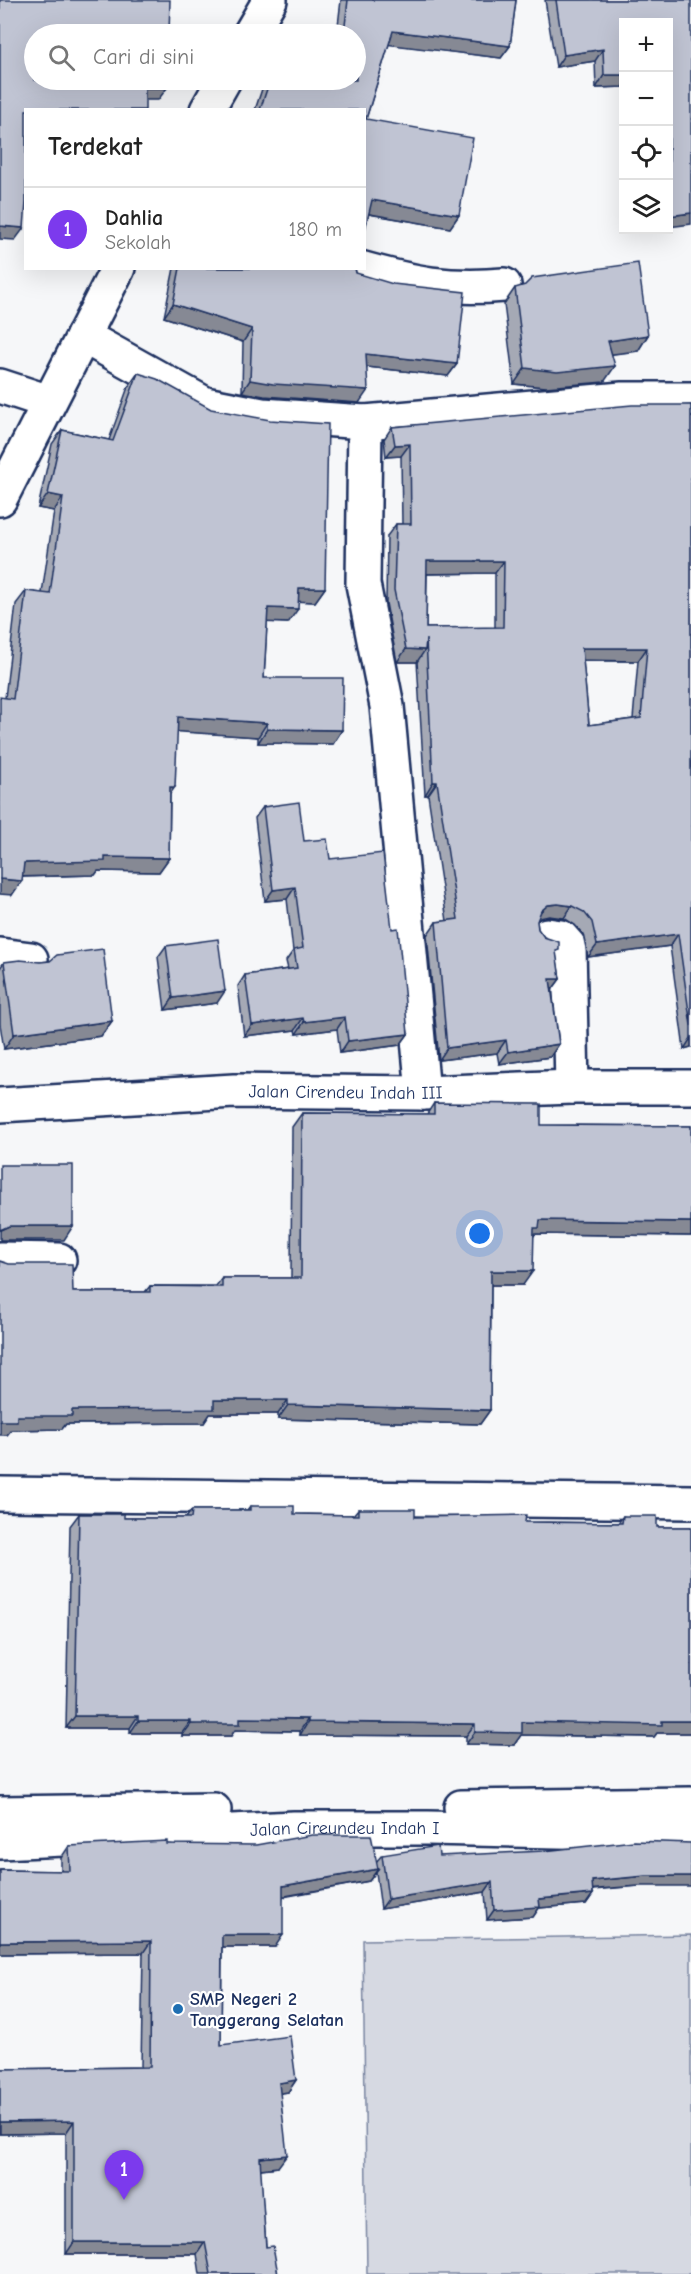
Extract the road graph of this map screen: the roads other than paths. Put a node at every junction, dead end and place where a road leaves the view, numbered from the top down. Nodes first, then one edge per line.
1 (270, 0) edge
2 (256, 24) edge
3 (218, 90) edge
4 (208, 108) edge
5 (117, 270) edge
6 (366, 270) edge
7 (504, 285) dead end
8 (83, 336) junction
9 (0, 386) edge
10 (691, 399) edge
11 (49, 402) junction
12 (365, 422) junction
13 (0, 499) edge
14 (547, 935) edge
15 (572, 1087) junction
16 (691, 1087) edge
17 (423, 1093) junction
18 (0, 1105) edge
19 (0, 1259) edge
20 (59, 1260) dead end
21 (0, 1494) edge
22 (691, 1502) edge
23 (691, 1804) edge
24 (0, 1813) edge
25 (691, 1834) edge
26 (0, 1842) edge

1 - 2 street
3 - 4 street
5 - 8 street
6 - 7 street
8 - 11 street
8 - 12 street
9 - 11 street
10 - 12 street
11 - 13 street
12 - 17 street
14 - 15 street
15 - 16 street, Jalan Cirendeu Indah III
15 - 17 street, Jalan Cirendeu Indah III
17 - 18 street, Jalan Cirendeu Indah III
19 - 20 street
21 - 22 street
23 - 24 street
25 - 26 street, Jalan Cireundeu Indah I

